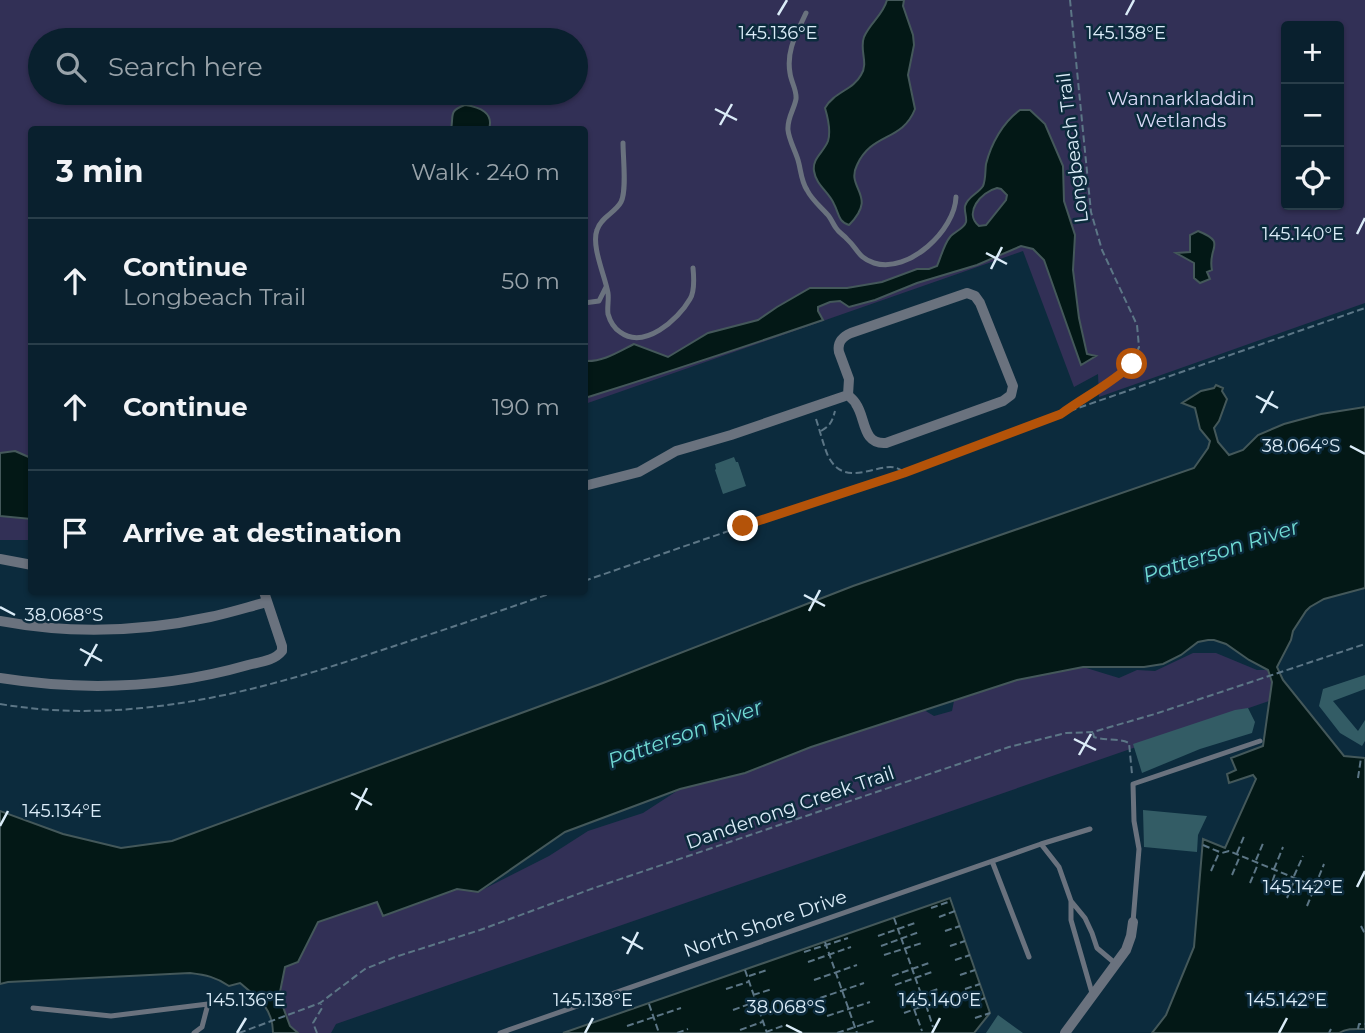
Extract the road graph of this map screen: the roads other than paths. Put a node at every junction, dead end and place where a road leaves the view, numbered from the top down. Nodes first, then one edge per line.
1 (806, 13) dead end
2 (624, 143) dead end
3 (956, 197) dead end
4 (694, 268) dead end
5 (606, 287) junction
6 (588, 302) edge
7 (848, 395) junction
8 (588, 487) edge
9 (0, 559) edge
10 (28, 564) edge
11 (265, 597) edge
12 (0, 621) edge
13 (0, 678) edge
14 (1260, 741) dead end
15 (1090, 829) dead end
16 (1041, 844) junction
17 (992, 861) junction
18 (1071, 901) junction
19 (1133, 922) joint
20 (1029, 957) dead end
21 (1116, 964) junction
22 (1093, 996) junction
23 (33, 1008) dead end
24 (194, 1033) edge
25 (500, 1033) edge
26 (1065, 1033) edge

1 - 3 lane
2 - 5 lane
4 - 5 lane
5 - 6 lane
7 - 7 street
7 - 8 street
9 - 10 street
11 - 12 street
11 - 13 street
14 - 19 lane
15 - 16 lane, North Shore Drive
16 - 17 lane, North Shore Drive
16 - 18 lane
17 - 20 lane
17 - 25 lane, North Shore Drive
18 - 21 lane
18 - 22 lane
19 - 21 street
21 - 22 street
22 - 26 street
23 - 24 lane

